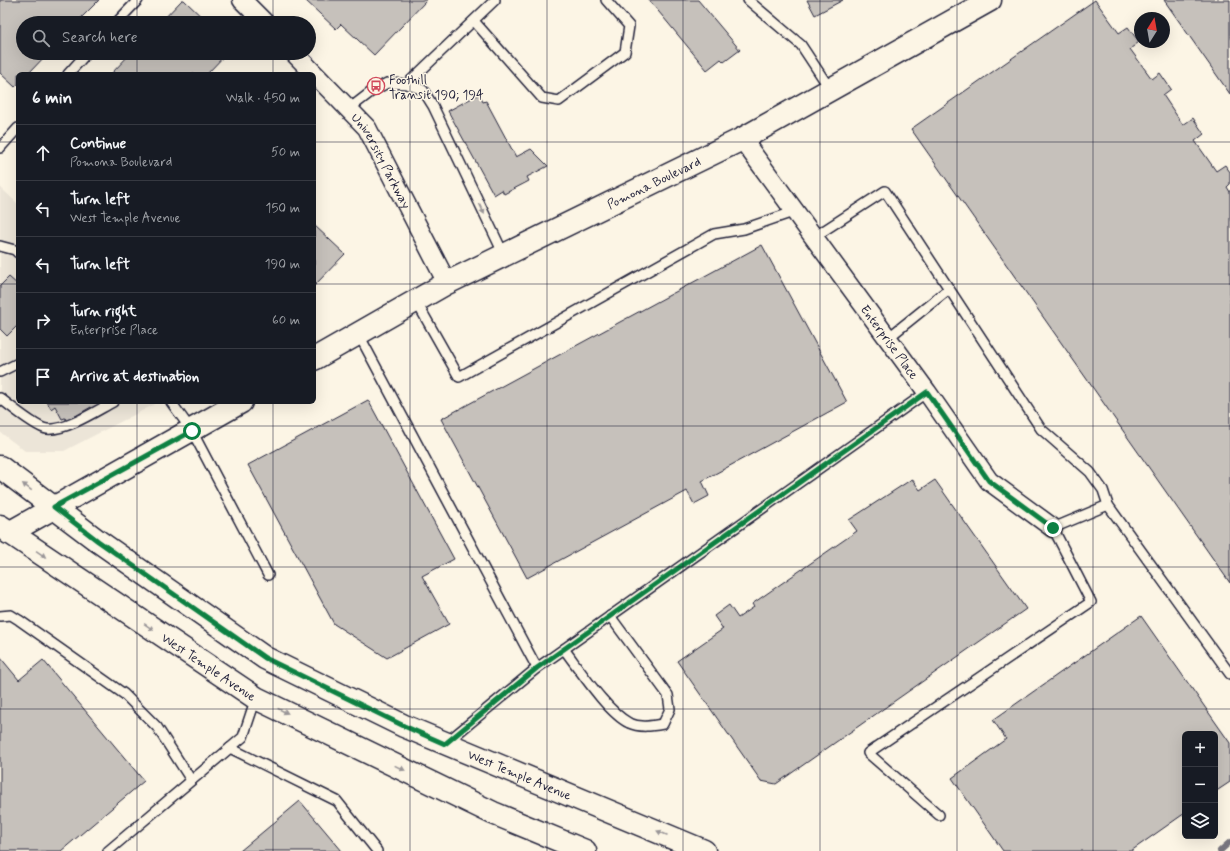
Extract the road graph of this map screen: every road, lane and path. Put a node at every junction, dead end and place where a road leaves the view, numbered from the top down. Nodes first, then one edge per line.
1 (138, 0) edge
2 (242, 0) edge
3 (495, 0) edge
4 (606, 0) edge
5 (748, 0) edge
6 (990, 0) edge
7 (123, 16) edge
8 (258, 16) edge
9 (474, 21) junction
10 (81, 60) edge
11 (301, 60) edge
12 (70, 72) edge
13 (313, 72) edge
14 (316, 75) edge
15 (408, 84) junction
16 (830, 89) junction
17 (349, 109) junction
18 (16, 130) edge
19 (742, 139) junction
20 (0, 148) edge
21 (796, 211) junction
22 (814, 237) junction
23 (0, 246) edge
24 (16, 251) edge
25 (504, 255) junction
26 (447, 283) junction
27 (949, 289) junction
28 (416, 301) junction
29 (358, 333) junction
30 (888, 338) junction
31 (316, 357) edge
32 (16, 364) edge
33 (0, 372) edge
34 (927, 392) junction
35 (0, 398) edge
36 (109, 404) edge
37 (172, 404) edge
38 (238, 404) edge
39 (192, 431) junction
40 (0, 467) edge
41 (1108, 505) junction
42 (54, 507) junction
43 (1053, 528) junction
44 (3, 532) edge
45 (268, 575) dead end
46 (0, 616) edge
47 (610, 616) junction
48 (564, 649) junction
49 (537, 668) junction
50 (1230, 674) edge
51 (256, 698) junction
52 (445, 744) junction
53 (230, 748) junction
54 (192, 780) junction
55 (939, 816) dead end
56 (699, 850) edge
57 (108, 851) edge
58 (378, 851) edge
59 (585, 851) edge

1 - 7 lane
2 - 8 street
3 - 9 lane
4 - 9 lane
5 - 16 lane
6 - 16 main road, Pomona Boulevard
9 - 15 lane
10 - 12 lane
11 - 13 street, University Parkway
14 - 17 street, University Parkway
15 - 17 lane
15 -> 25 lane
16 - 19 main road, Pomona Boulevard
17 - 26 street, University Parkway
18 - 20 lane
19 - 21 street, Enterprise Place
19 - 25 main road, Pomona Boulevard
21 - 22 street, Enterprise Place
21 - 28 lane
22 - 27 lane
22 - 30 street, Enterprise Place
23 - 24 lane
25 - 26 main road, Pomona Boulevard
26 - 28 main road, Pomona Boulevard
27 - 30 lane
27 - 41 lane
28 - 29 main road, Pomona Boulevard
29 - 31 main road, Pomona Boulevard
29 - 49 lane
30 - 34 street, Enterprise Place
32 - 33 lane
34 - 43 street, Enterprise Place
34 - 47 lane
35 - 36 lane
37 - 39 lane
38 - 39 main road
39 - 42 main road
39 - 45 lane
42 -> 40 main road, West Temple Avenue
41 - 43 lane
41 - 50 lane
42 - 44 main road
42 - 52 main road, West Temple Avenue
43 - 55 lane
44 -> 51 main road, West Temple Avenue
46 - 54 lane
47 - 48 lane
47 - 48 lane
48 - 49 lane
49 - 52 lane
51 - 53 lane
51 -> 59 main road, West Temple Avenue
56 -> 52 main road, West Temple Avenue
53 - 54 lane
53 - 58 lane
54 - 57 lane

